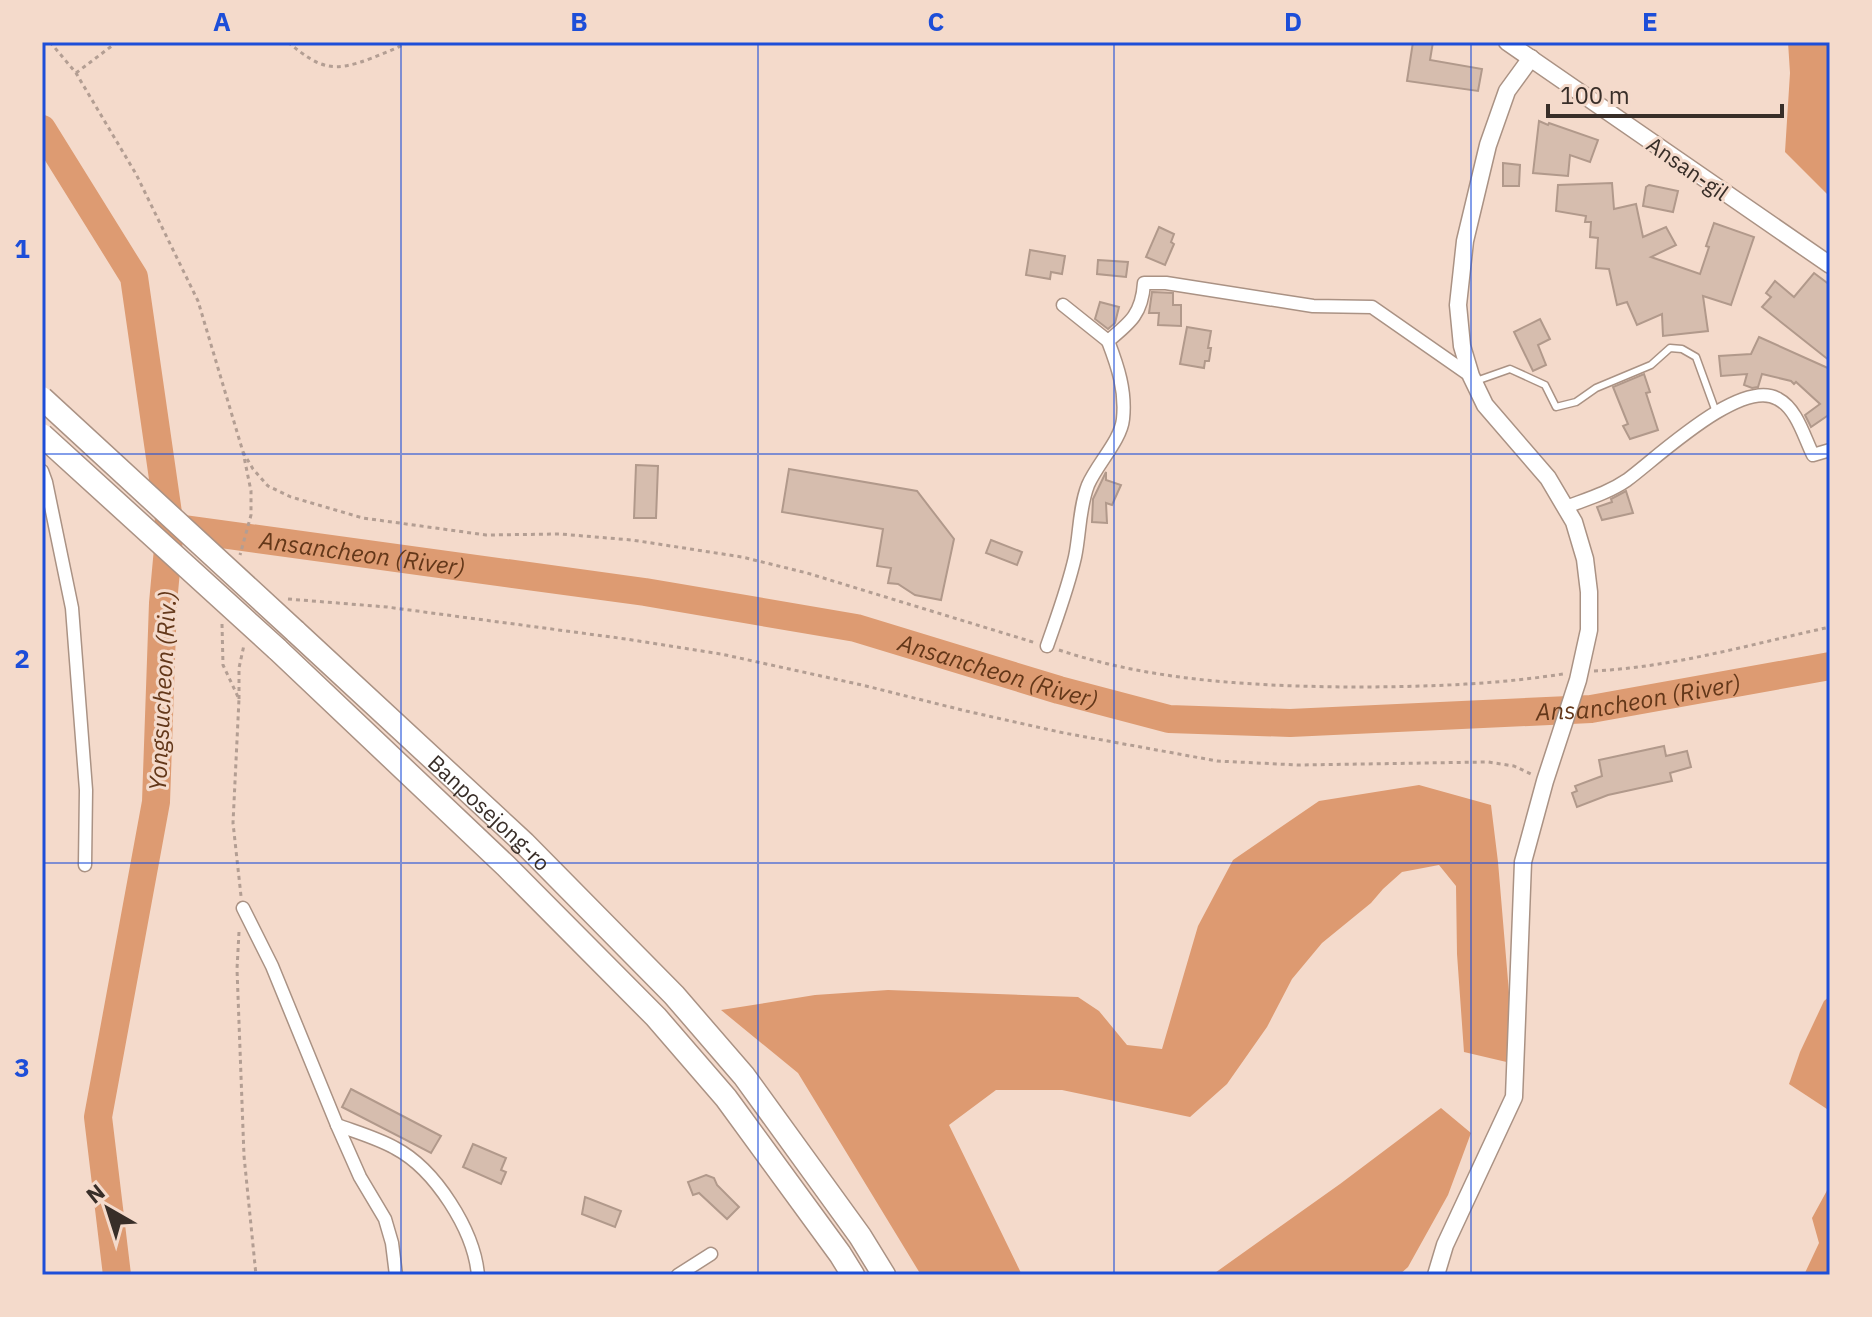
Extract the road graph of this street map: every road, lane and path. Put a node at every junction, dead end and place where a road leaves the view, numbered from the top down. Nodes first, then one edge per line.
1 (50, 42) edge
2 (117, 42) edge
3 (288, 42) edge
4 (408, 42) edge
5 (1507, 42) edge
6 (1531, 58) junction
7 (76, 73) junction
8 (1830, 265) edge
9 (1063, 305) dead end
10 (1108, 341) junction
11 (1472, 378) junction
12 (42, 398) edge
13 (1716, 412) junction
14 (42, 435) edge
15 (1830, 450) edge
16 (243, 452) junction
17 (42, 471) edge
18 (1566, 507) junction
19 (239, 555) dead end
20 (280, 599) dead end
21 (222, 621) dead end
22 (1830, 627) edge
23 (245, 638) dead end
24 (1047, 646) junction
25 (1579, 676) junction
26 (239, 699) junction
27 (1546, 778) junction
28 (85, 865) dead end
29 (241, 908) joint
30 (239, 923) dead end
31 (337, 1125) junction
32 (711, 1254) dead end
33 (256, 1275) edge
34 (396, 1275) edge
35 (478, 1275) edge
36 (678, 1275) edge
37 (853, 1275) edge
38 (884, 1275) edge
39 (1436, 1275) edge

1 - 7 path
2 - 7 path
3 - 4 path
5 - 6 street, Ansan-gil
6 - 8 street, Ansan-gil
6 - 11 street
7 - 16 path
9 - 10 street
10 - 11 street
10 - 24 street
11 - 13 lane
11 - 18 street
12 - 38 highway, Banposejong-ro, bridge
13 - 15 street
13 - 18 street
14 - 37 highway, Banposejong-ro, bridge
16 - 19 path
16 - 24 path
17 - 28 street
18 - 25 street
20 - 27 path
21 - 26 path
22 - 25 path
23 - 26 path
24 - 25 path
25 - 27 street
26 - 29 path
27 - 39 street
29 - 31 street
30 - 33 path
31 - 34 street
31 - 35 street
32 - 36 street

